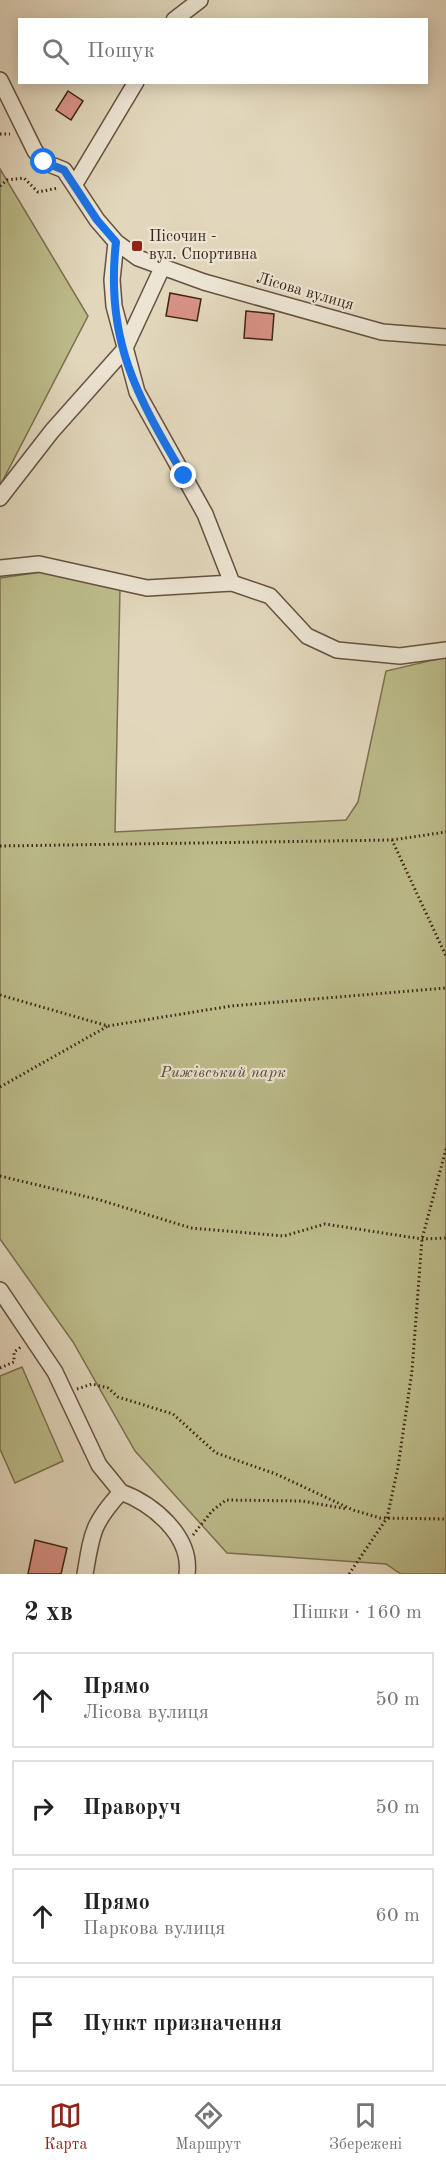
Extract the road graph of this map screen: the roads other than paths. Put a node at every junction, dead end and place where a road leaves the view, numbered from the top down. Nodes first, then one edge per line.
1 (200, 0) edge
2 (177, 18) edge
3 (0, 80) edge
4 (135, 84) edge
5 (75, 184) junction
6 (116, 242) junction
7 (163, 266) junction
8 (446, 337) edge
9 (124, 350) junction
10 (0, 498) edge
11 (0, 568) edge
12 (232, 583) junction
13 (446, 650) edge
14 (0, 1290) edge
15 (121, 1492) junction
16 (85, 1574) edge
17 (187, 1574) edge

1 - 2 street
3 - 5 street, Лісова вулиця
4 - 5 street
5 - 6 street, Лісова вулиця
6 - 7 street, Лісова вулиця
6 - 9 street
7 - 8 street, Лісова вулиця
7 - 9 street
9 - 10 street
9 - 12 street
11 - 12 street
12 - 13 street
14 - 15 street
15 - 16 street
15 - 17 street

